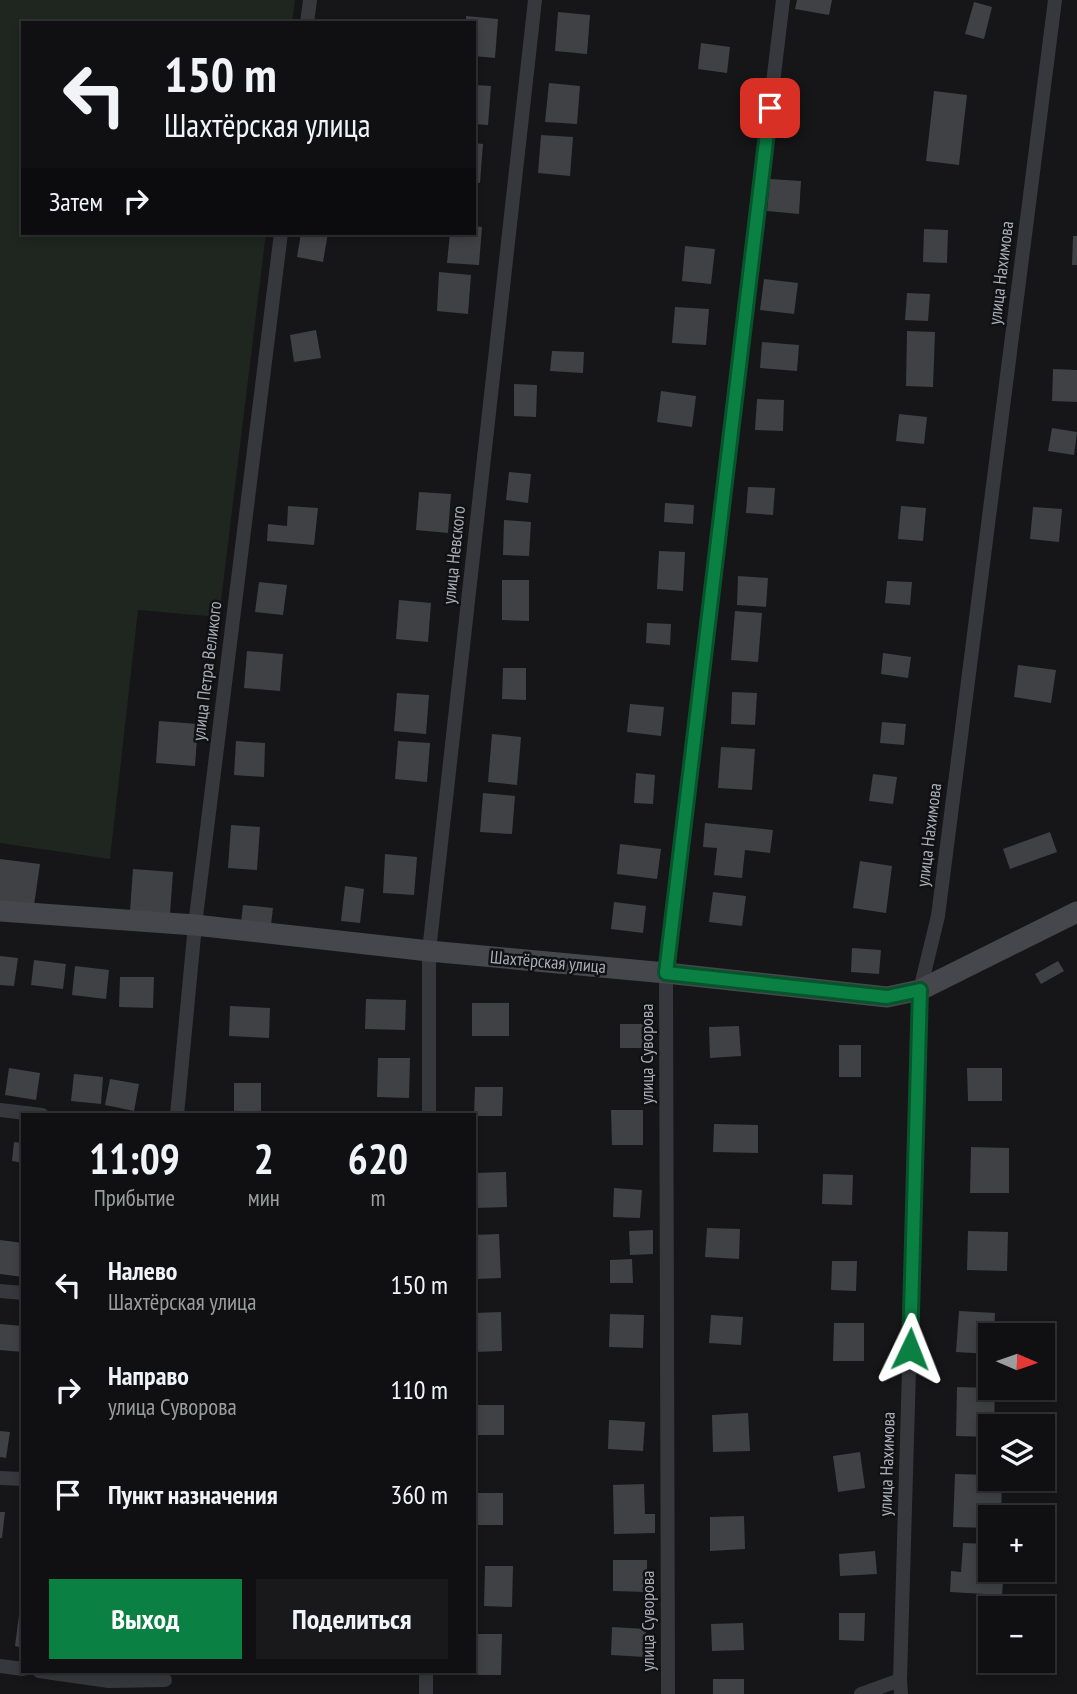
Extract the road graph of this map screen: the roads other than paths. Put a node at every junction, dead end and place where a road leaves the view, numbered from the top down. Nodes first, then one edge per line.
1 (310, 0) edge
2 (536, 0) edge
3 (783, 0) edge
4 (1055, 0) edge
5 (307, 21) edge
6 (281, 235) edge
7 (0, 911) edge
8 (1077, 912) edge
9 (195, 925) junction
10 (429, 951) junction
11 (666, 973) junction
12 (920, 990) junction
13 (0, 1110) edge
14 (25, 1113) edge
15 (177, 1113) edge
16 (429, 1113) edge
17 (0, 1291) edge
18 (21, 1293) edge
19 (0, 1478) edge
20 (21, 1479) edge
21 (0, 1666) edge
22 (21, 1669) edge
23 (53, 1673) edge
24 (426, 1673) edge
25 (165, 1682) edge
26 (901, 1687) edge
27 (426, 1694) edge
28 (668, 1694) edge
29 (861, 1694) edge

1 - 5 street
2 - 10 street, улица Невского
3 - 11 street, улица Суворова
4 - 12 street, улица Нахимова
6 - 9 street, улица Петра Великого
7 - 9 street, Шахтёрская улица
8 - 12 street, Шахтёрская улица
9 - 10 street, Шахтёрская улица
9 - 15 street, улица Петра Великого
10 - 11 street, Шахтёрская улица
10 - 16 street, улица Невского
11 - 12 street, Шахтёрская улица
11 - 28 street, улица Суворова
12 - 26 street, улица Нахимова
13 - 14 street
17 - 18 street
19 - 20 street
21 - 22 street
23 - 25 street
24 - 27 street
26 - 29 street

